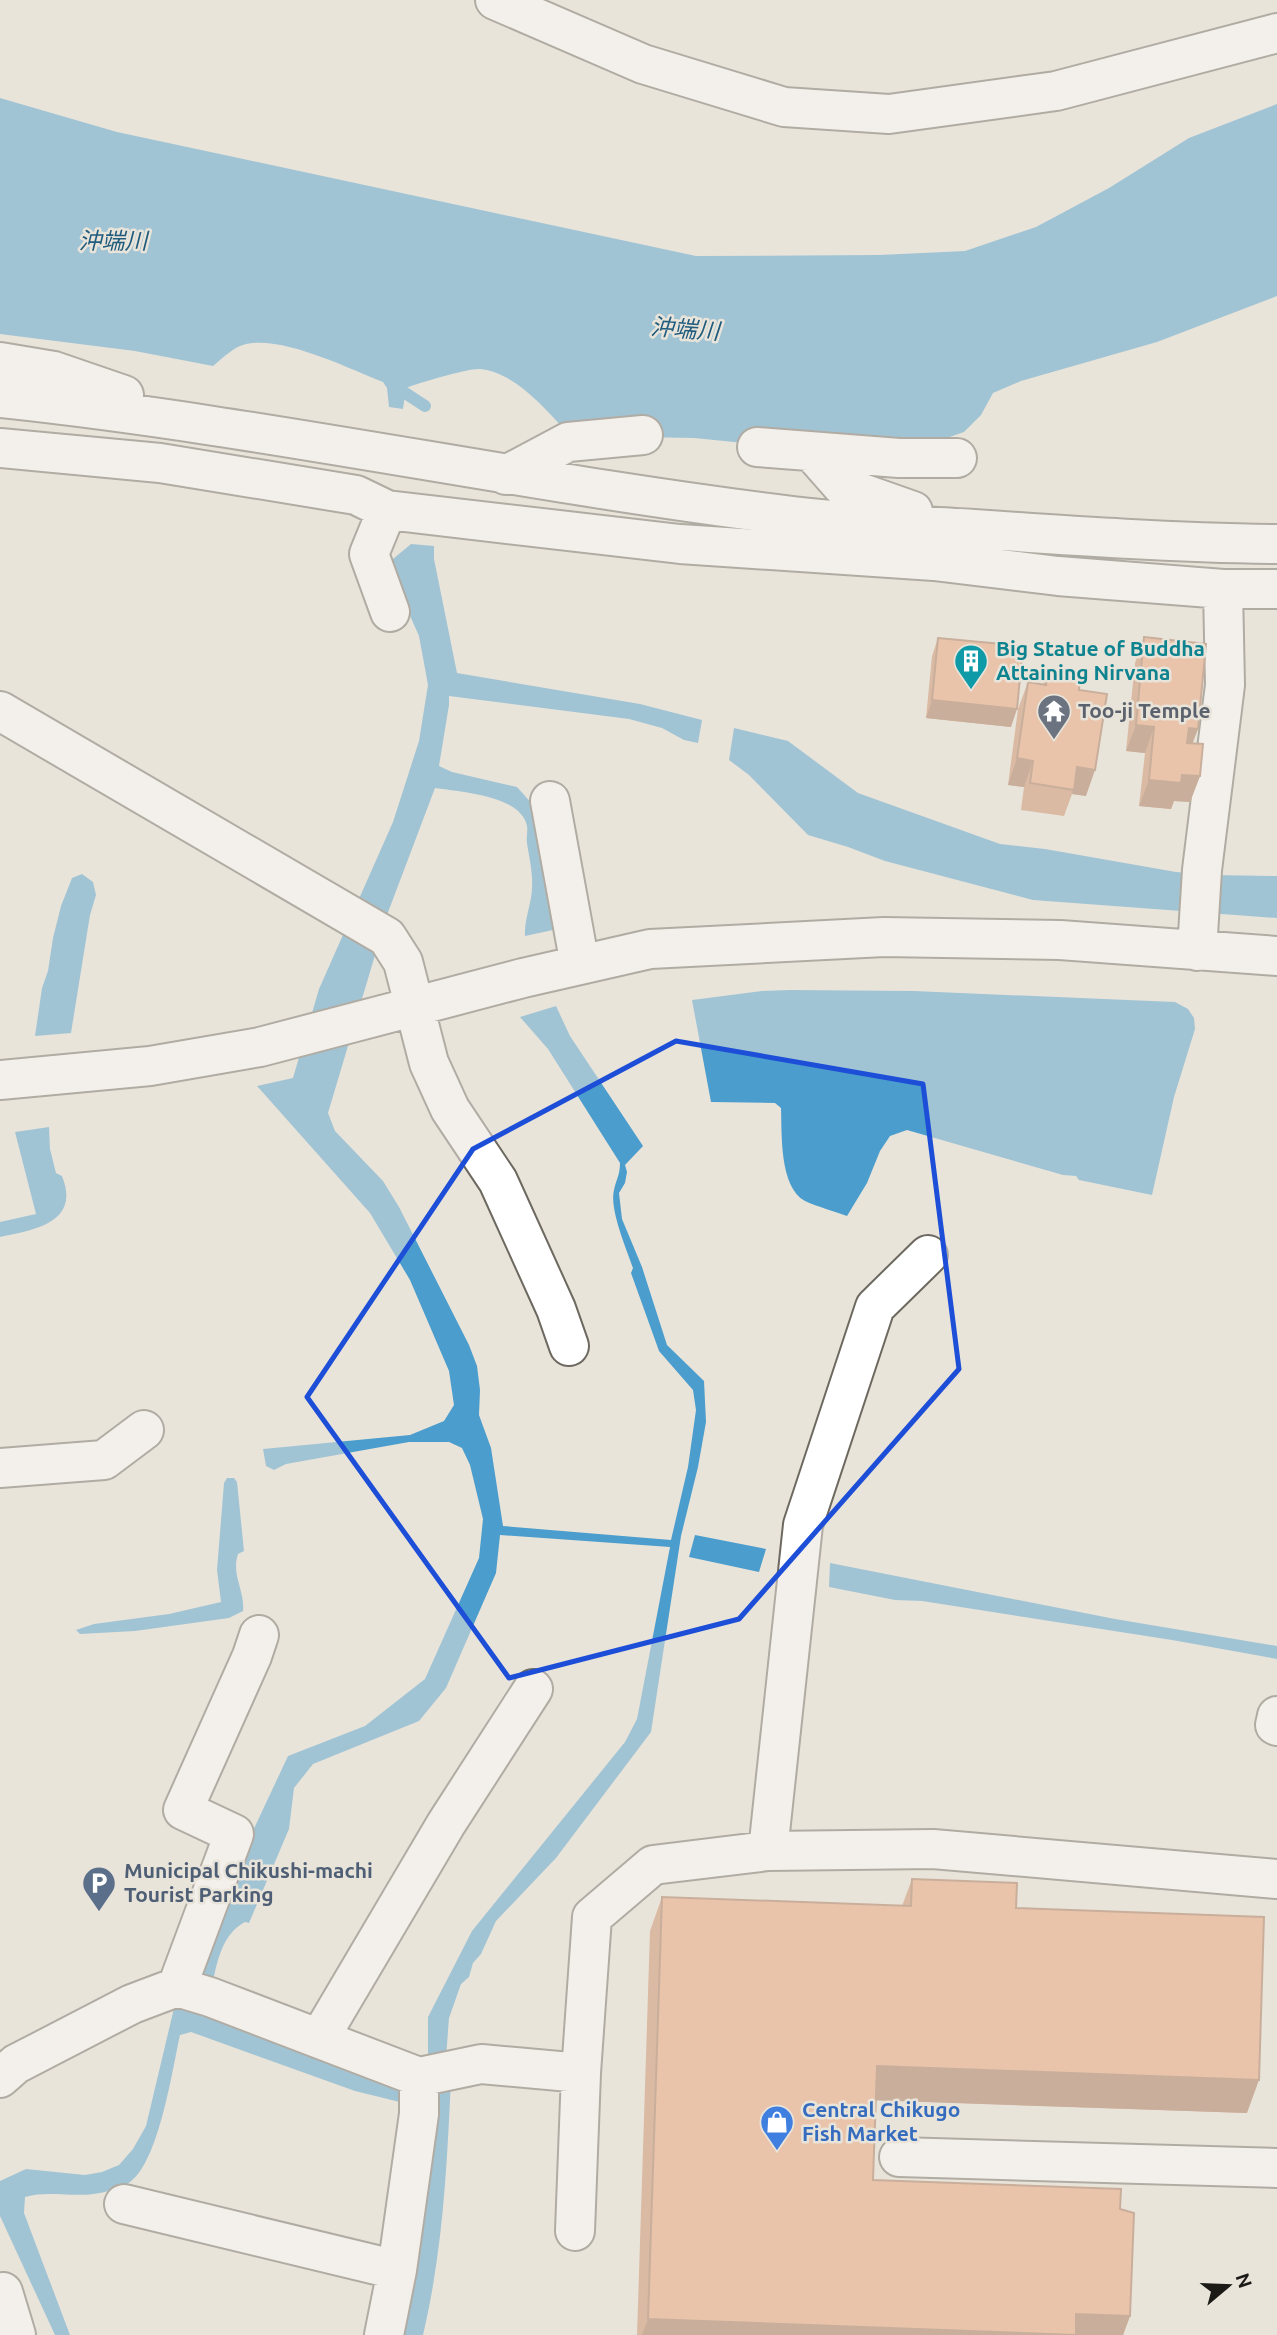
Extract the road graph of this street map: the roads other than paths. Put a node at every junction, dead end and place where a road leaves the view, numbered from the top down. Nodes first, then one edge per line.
1 (495, 0) edge
2 (1277, 33) edge
3 (0, 362) edge
4 (0, 398) edge
5 (65, 404) junction
6 (138, 415) junction
7 (0, 423) edge
8 (643, 435) dead end
9 (0, 447) edge
10 (757, 447) dead end
11 (813, 453) junction
12 (408, 458) junction
13 (957, 458) dead end
14 (506, 475) junction
15 (394, 511) junction
16 (962, 528) junction
17 (1181, 543) junction
18 (1277, 544) edge
19 (1277, 587) edge
20 (1223, 589) junction
21 (390, 612) dead end
22 (0, 710) edge
23 (550, 801) dead end
24 (1198, 935) junction
25 (1277, 956) edge
26 (580, 965) junction
27 (413, 1007) junction
28 (0, 1080) edge
29 (928, 1255) dead end
30 (569, 1346) dead end
31 (144, 1430) dead end
32 (0, 1468) edge
33 (259, 1636) dead end
34 (533, 1689) dead end
35 (1277, 1716) edge
36 (1277, 1726) edge
37 (768, 1851) junction
38 (1277, 1879) edge
39 (193, 1992) junction
40 (319, 2039) junction
41 (436, 2073) junction
42 (582, 2073) junction
43 (0, 2078) edge
44 (899, 2157) dead end
45 (1277, 2168) edge
46 (124, 2204) dead end
47 (575, 2231) dead end
48 (397, 2270) junction
49 (3, 2292) dead end
50 (16, 2335) edge
51 (384, 2335) edge

1 - 2 street
3 - 6 street
4 - 5 street
5 - 6 street
5 - 7 street
6 - 12 street
8 - 14 street
9 - 15 street
10 - 11 street
11 - 13 street
11 - 16 street
12 - 14 street
12 - 15 street
14 - 16 street
15 - 20 street
15 - 21 street
16 - 17 street
17 - 18 street
17 - 19 street
19 - 20 street
20 - 24 street
22 - 27 street
23 - 26 street
24 - 25 street
24 - 26 street
26 - 27 street
27 - 28 street
27 - 30 street
29 - 37 street
31 - 32 street
33 - 39 street
34 - 40 street
35 - 36 street
37 - 38 street
37 - 42 street
39 - 40 street
39 - 43 street
40 - 41 street
41 - 42 street
41 - 48 street
42 - 47 street
44 - 45 street
46 - 48 street
48 - 51 street
49 - 50 street

